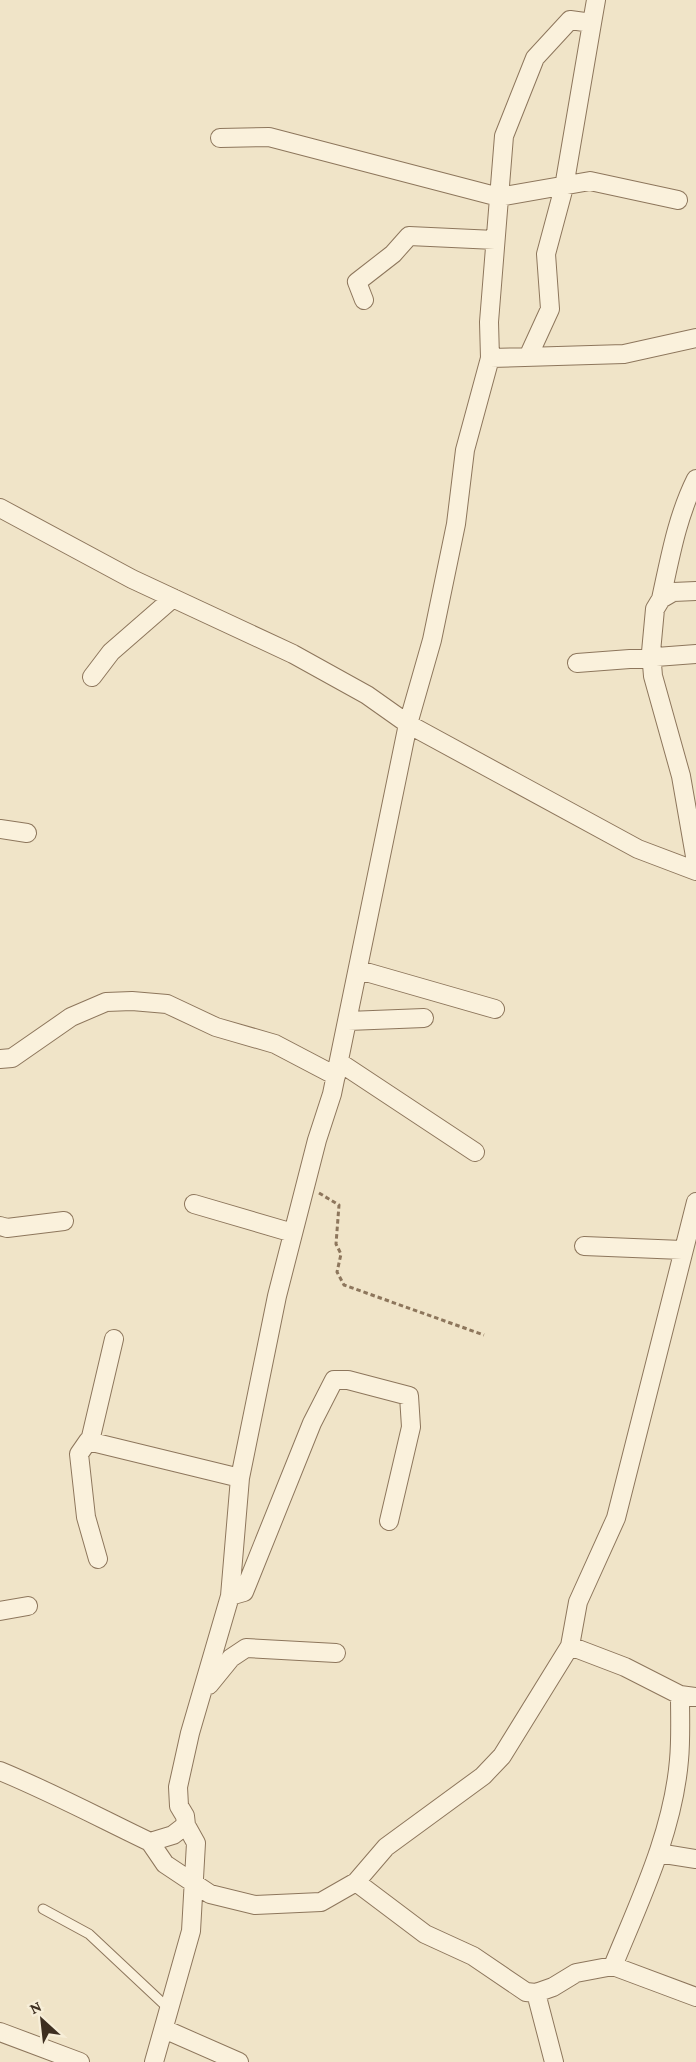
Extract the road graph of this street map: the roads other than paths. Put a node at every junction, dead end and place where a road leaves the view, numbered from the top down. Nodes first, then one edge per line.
1 (596, 0) edge
2 (592, 23) junction
3 (220, 138) dead end
4 (564, 187) junction
5 (498, 197) junction
6 (678, 200) dead end
7 (495, 240) junction
8 (364, 300) dead end
9 (696, 338) edge
10 (528, 357) junction
11 (490, 358) junction
12 (696, 479) edge
13 (0, 508) edge
14 (696, 591) edge
15 (173, 598) junction
16 (661, 599) junction
17 (696, 654) edge
18 (651, 655) junction
19 (577, 663) dead end
20 (92, 677) dead end
21 (408, 724) junction
22 (0, 830) edge
23 (27, 833) dead end
24 (696, 862) edge
25 (696, 871) edge
26 (359, 970) junction
27 (495, 1009) dead end
28 (424, 1018) dead end
29 (348, 1021) junction
30 (0, 1059) edge
31 (338, 1069) junction
32 (475, 1152) dead end
33 (696, 1202) edge
34 (194, 1204) dead end
35 (64, 1221) dead end
36 (0, 1226) edge
37 (293, 1233) junction
38 (584, 1246) dead end
39 (682, 1250) junction
40 (114, 1339) dead end
41 (90, 1441) junction
42 (240, 1478) junction
43 (389, 1521) dead end
44 (98, 1558) dead end
45 (230, 1596) junction
46 (28, 1606) dead end
47 (0, 1611) edge
48 (570, 1646) junction
49 (336, 1653) dead end
50 (204, 1692) junction
51 (688, 1696) edge
52 (0, 1771) edge
53 (186, 1825) junction
54 (150, 1842) junction
55 (658, 1853) junction
56 (696, 1859) edge
57 (356, 1882) junction
58 (193, 1884) junction
59 (43, 1909) dead end
60 (613, 1966) junction
61 (536, 1993) junction
62 (696, 1997) edge
63 (169, 2009) junction
64 (164, 2029) junction
65 (0, 2032) edge
66 (80, 2062) edge
67 (154, 2062) edge
68 (239, 2062) edge
69 (554, 2062) edge

1 - 2 street
2 - 4 street
2 - 5 street
3 - 5 street
4 - 5 street
4 - 6 street
4 - 10 street
5 - 7 street
7 - 8 street
7 - 11 street
9 - 10 street
10 - 11 street
11 - 21 street
12 - 16 street
13 - 15 street
14 - 16 street
15 - 20 street
15 - 21 street
16 - 18 street
17 - 18 street
18 - 19 street
18 - 24 street
21 - 25 street
21 - 26 street
22 - 23 street
26 - 27 street
26 - 29 street
28 - 29 street
29 - 31 street
30 - 31 street
31 - 32 street
31 - 37 street
33 - 39 street
34 - 37 street
35 - 36 street
37 - 42 street
38 - 39 street
39 - 48 street
40 - 41 street
41 - 42 street
41 - 44 street
42 - 45 street
43 - 45 street
45 - 50 street
46 - 47 street
48 - 51 street
48 - 57 street
49 - 50 street
50 - 53 street
51 - 55 street
52 - 54 street
53 - 54 street
53 - 58 street
54 - 58 street
55 - 56 street
55 - 60 street
57 - 58 street
57 - 61 street
58 - 63 street
59 - 63 lane
60 - 61 street
60 - 62 street
61 - 69 street
63 - 64 street
64 - 67 street
64 - 68 street
65 - 66 street

